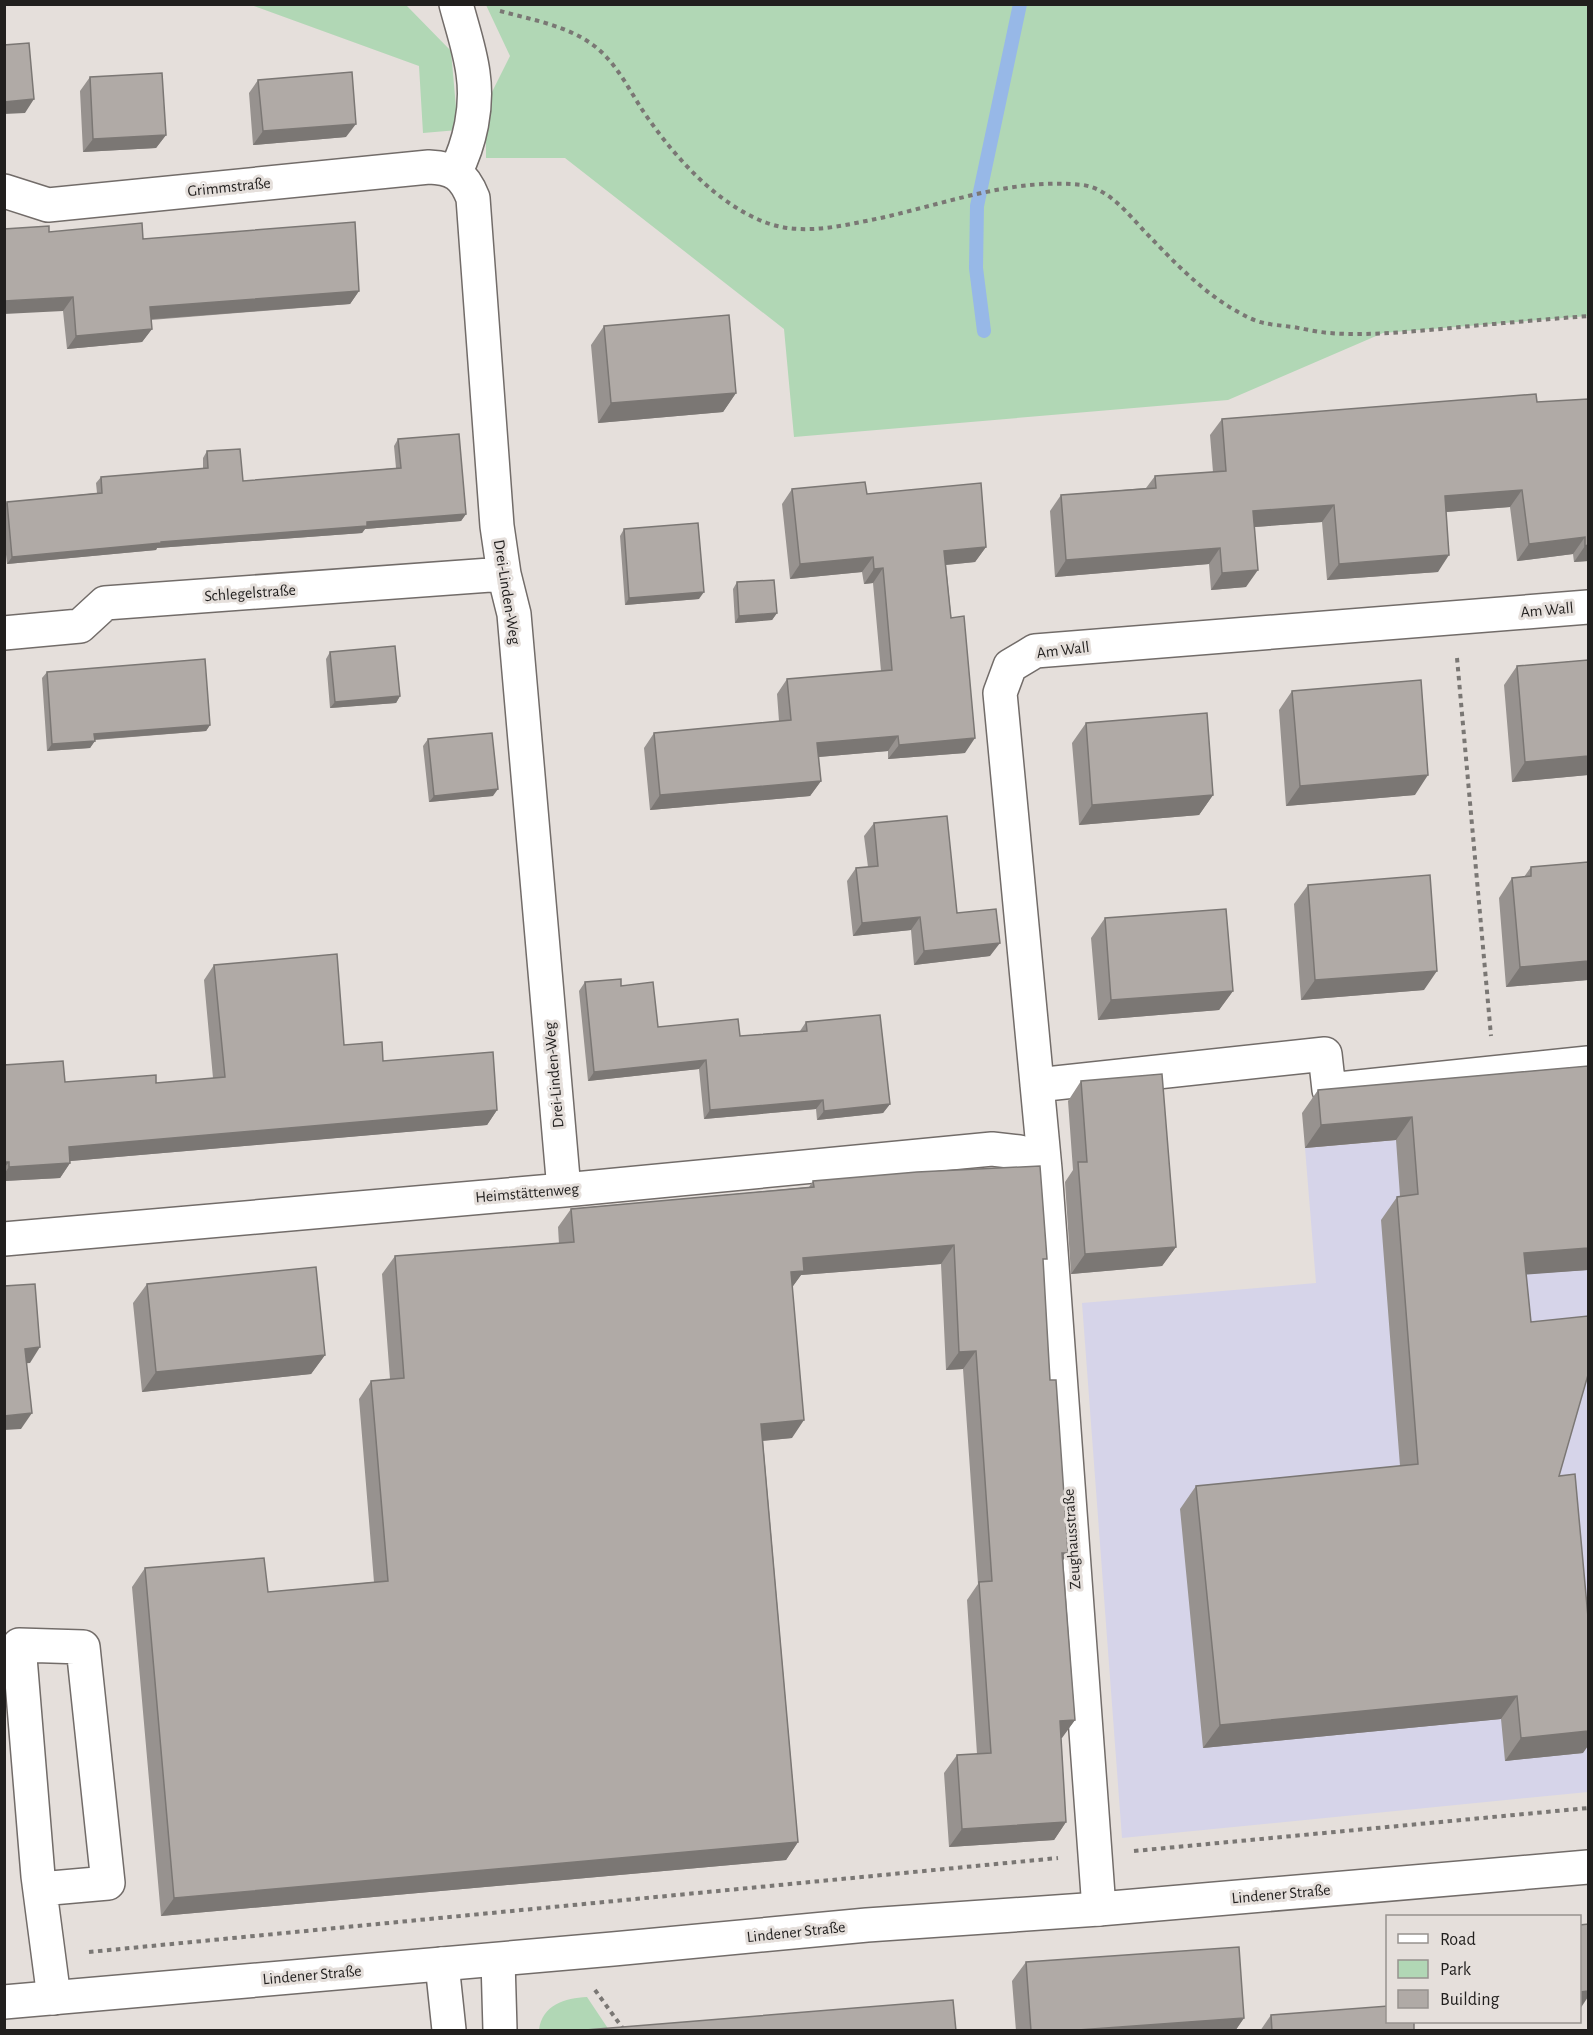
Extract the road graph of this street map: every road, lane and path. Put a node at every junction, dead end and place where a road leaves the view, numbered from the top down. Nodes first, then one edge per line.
1 (456, 4) edge
2 (497, 10) dead end
3 (455, 173) junction
4 (4, 191) edge
5 (1588, 316) edge
6 (504, 574) junction
7 (1588, 607) edge
8 (1454, 618) junction
9 (4, 633) edge
10 (1588, 1063) edge
11 (1494, 1073) junction
12 (1037, 1085) junction
13 (1045, 1169) junction
14 (564, 1190) junction
15 (4, 1239) edge
16 (1588, 1808) edge
17 (1095, 1855) junction
18 (1588, 1867) edge
19 (40, 1889) junction
20 (1099, 1909) junction
21 (49, 1956) junction
22 (498, 1960) junction
23 (442, 1964) junction
24 (591, 1984) dead end
25 (54, 1998) junction
26 (4, 2002) edge
27 (449, 2031) edge
28 (500, 2031) edge
29 (624, 2031) edge

1 - 3 street
2 - 5 path
3 - 4 street, Grimmstraße
3 - 6 street, Drei-Linden-Weg
6 - 9 street, Schlegelstraße
6 - 14 street, Drei-Linden-Weg
7 - 8 street, Am Wall
8 - 11 path
8 - 12 street, Am Wall
10 - 11 street
11 - 12 street
12 - 13 street, Am Wall
13 - 14 street, Heimstättenweg
13 - 17 street, Zeughausstraße
14 - 15 street, Heimstättenweg
16 - 17 path
17 - 20 street, Zeughausstraße
17 - 21 path
18 - 20 street, Lindener Straße
19 - 19 street
19 - 21 street
20 - 22 street, Lindener Straße
21 - 25 street
22 - 23 street, Lindener Straße
22 - 28 street
23 - 25 street, Lindener Straße
23 - 27 street
24 - 29 path
25 - 26 street, Lindener Straße

